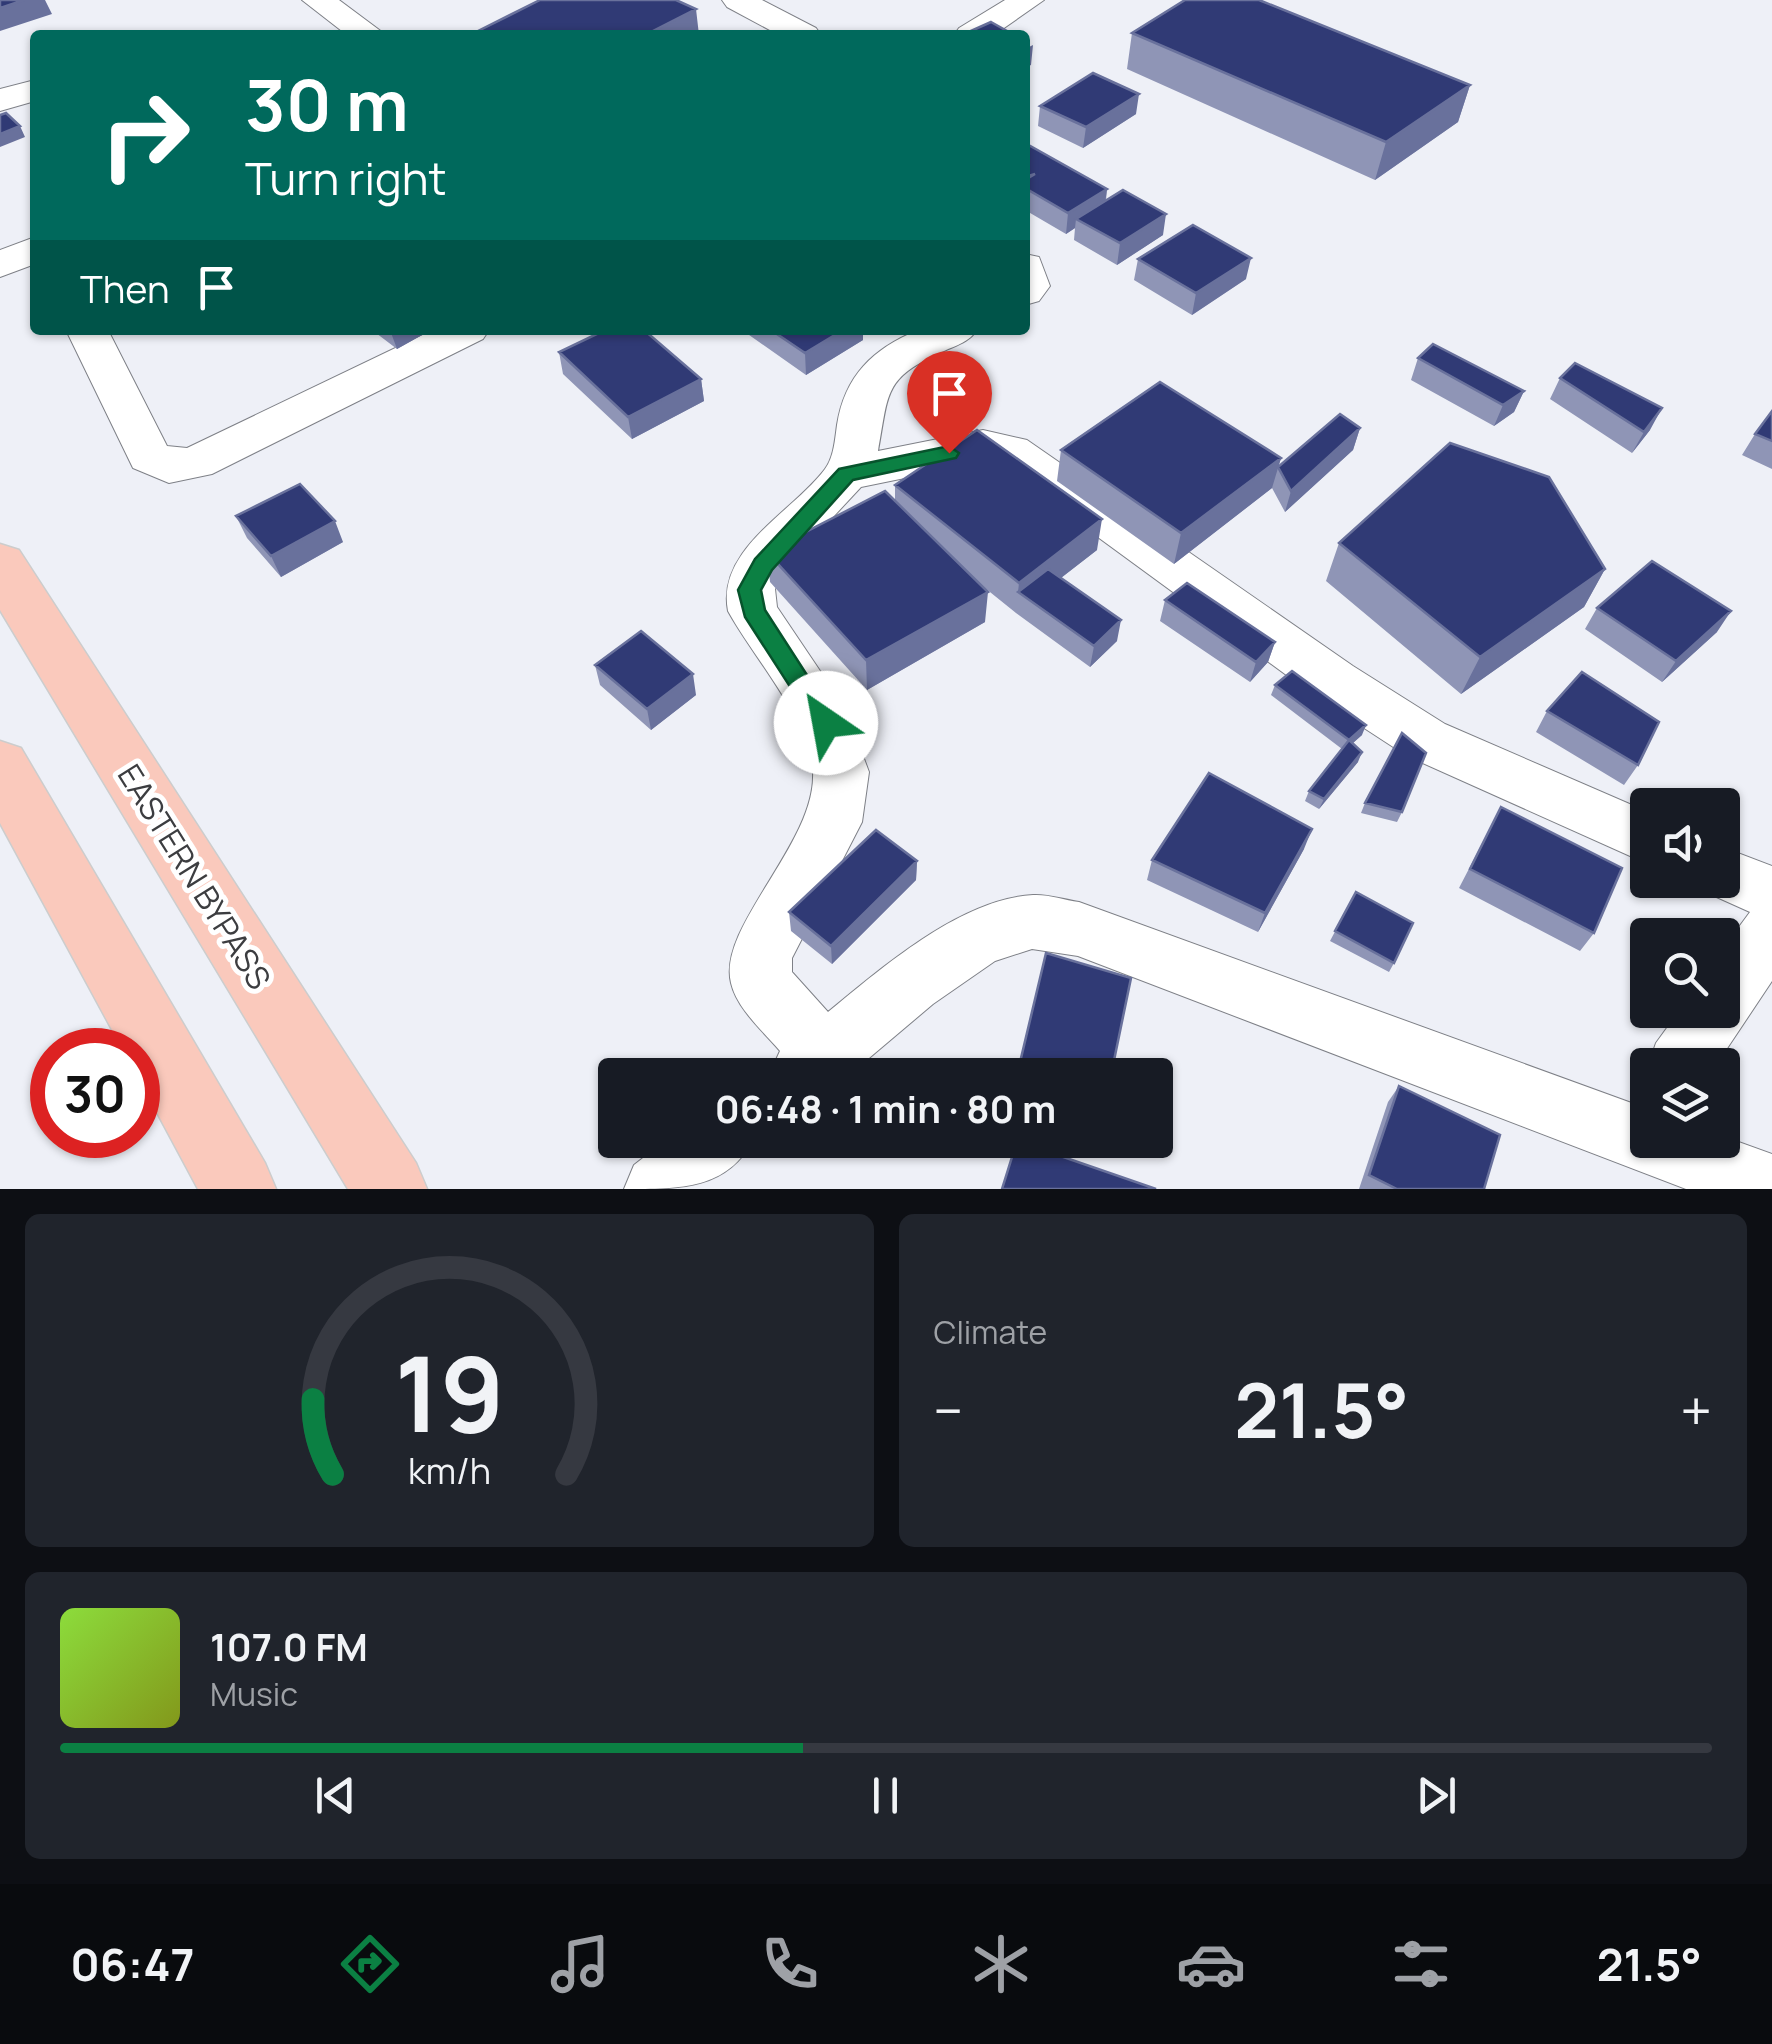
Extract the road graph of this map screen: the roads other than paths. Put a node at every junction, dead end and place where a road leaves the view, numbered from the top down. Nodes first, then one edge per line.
1 (318, 0) edge
2 (738, 0) edge
3 (1028, 0) edge
4 (362, 30) edge
5 (795, 30) edge
6 (979, 30) edge
7 (30, 91) edge
8 (0, 100) edge
9 (30, 252) edge
10 (0, 266) edge
11 (89, 335) edge
12 (458, 335) edge
13 (944, 335) edge
14 (846, 474) junction
15 (0, 564) edge
16 (0, 766) edge
17 (1630, 830) edge
18 (1740, 880) edge
19 (1772, 894) edge
20 (1772, 930) edge
21 (1740, 976) edge
22 (809, 1058) edge
23 (822, 1058) edge
24 (1630, 1121) edge
25 (697, 1158) edge
26 (1710, 1158) edge
27 (1772, 1188) edge
28 (238, 1189) edge
29 (390, 1189) edge
30 (658, 1189) edge

1 - 4 street
2 - 5 street
3 - 6 street
7 - 8 street
9 - 10 street
11 - 12 street
13 - 14 street
14 - 17 street
14 - 22 street
15 - 29 main road, EASTERN BYPASS
16 - 28 main road
18 - 19 street
20 - 21 street
23 - 24 street
25 - 30 street
26 - 27 street

